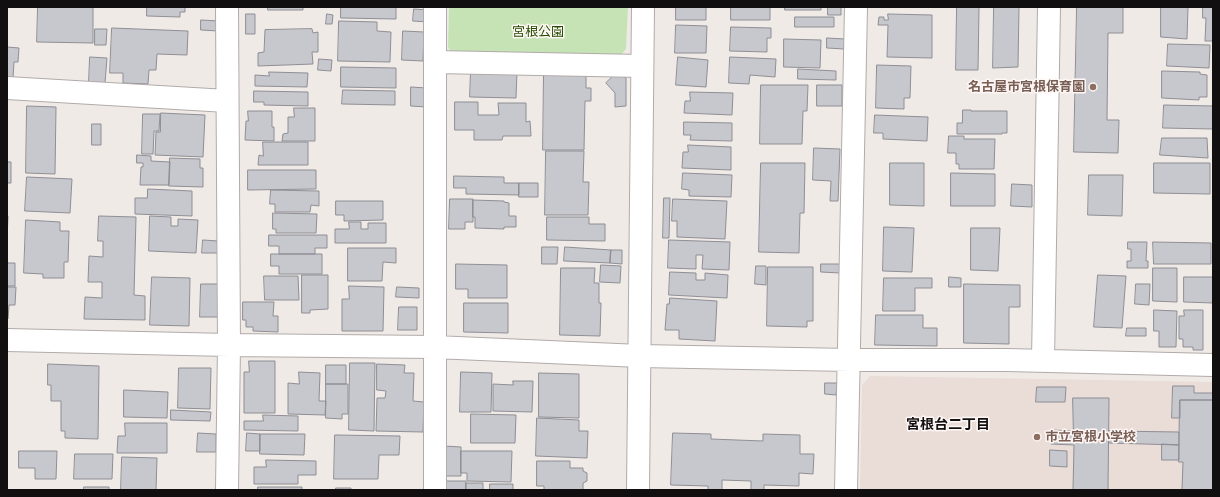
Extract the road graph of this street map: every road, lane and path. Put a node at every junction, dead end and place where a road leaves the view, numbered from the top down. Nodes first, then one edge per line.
1 (227, 7) edge
2 (435, 7) edge
3 (643, 7) edge
4 (856, 7) edge
5 (1049, 7) edge
6 (435, 62) junction
7 (642, 66) junction
8 (7, 88) edge
9 (228, 101) junction
10 (7, 340) edge
11 (229, 345) junction
12 (435, 347) junction
13 (640, 356) junction
14 (849, 360) junction
15 (1043, 360) junction
16 (1213, 365) edge
17 (227, 490) edge
18 (435, 490) edge
19 (638, 490) edge
20 (846, 490) edge

1 - 9 street
2 - 6 street
3 - 7 street
4 - 14 street
5 - 15 street
6 - 7 street
6 - 12 street
7 - 13 street
8 - 9 street
9 - 11 street
10 - 11 street
11 - 12 street
11 - 17 street
12 - 13 street
12 - 18 street
13 - 14 street
13 - 19 street
14 - 15 street
14 - 20 street
15 - 16 street

